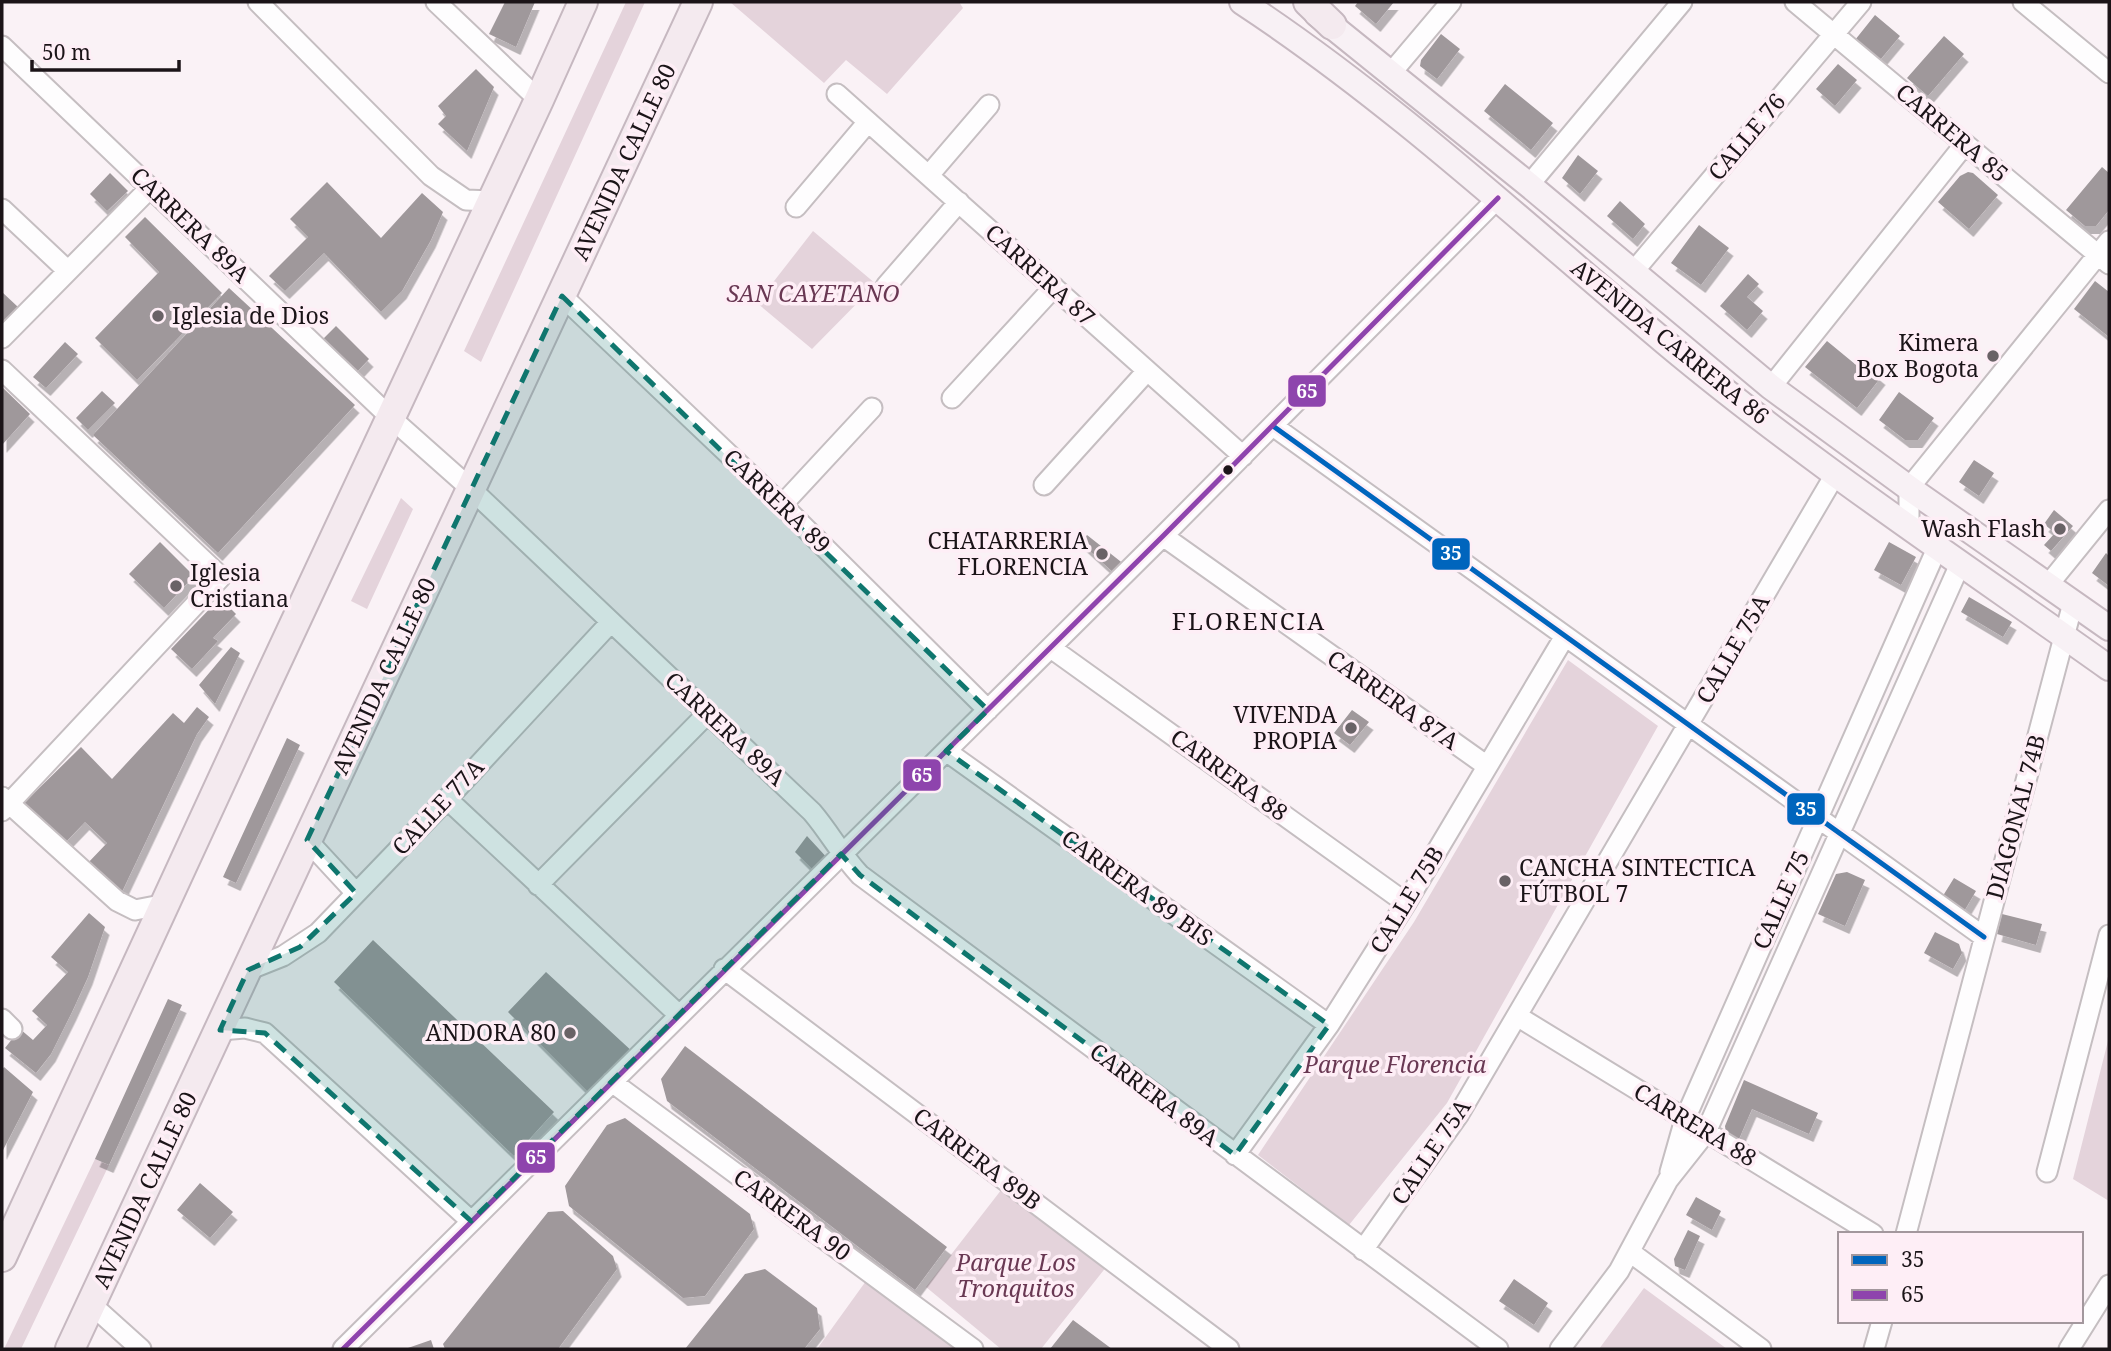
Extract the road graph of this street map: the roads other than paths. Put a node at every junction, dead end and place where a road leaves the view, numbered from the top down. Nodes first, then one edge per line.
1 (258, 2) edge
2 (436, 2) edge
3 (583, 2) edge
4 (698, 2) edge
5 (1242, 2) edge
6 (1299, 2) edge
7 (1308, 2) edge
8 (1451, 2) edge
9 (1682, 2) edge
10 (1795, 2) edge
11 (1861, 2) edge
12 (2023, 2) edge
13 (1332, 25) junction
14 (1833, 34) junction
15 (2, 46) edge
16 (1391, 73) junction
17 (2109, 74) edge
18 (837, 94) dead end
19 (539, 100) junction
20 (989, 105) dead end
21 (868, 121) junction
22 (1965, 144) junction
23 (929, 175) junction
24 (1529, 185) junction
25 (150, 188) junction
26 (1498, 198) junction
27 (492, 201) junction
28 (959, 202) junction
29 (796, 207) dead end
30 (2, 209) edge
31 (2105, 253) edge
32 (68, 271) junction
33 (1633, 272) junction
34 (886, 286) dead end
35 (1054, 287) junction
36 (562, 296) junction
37 (2, 338) edge
38 (2, 370) edge
39 (1147, 370) junction
40 (1771, 387) junction
41 (952, 398) dead end
42 (872, 408) dead end
43 (391, 418) junction
44 (1273, 426) junction
45 (1243, 456) junction
46 (1836, 473) junction
47 (1044, 485) dead end
48 (1909, 488) junction
49 (471, 489) junction
50 (782, 505) junction
51 (2109, 510) edge
52 (1909, 525) junction
53 (1163, 536) junction
54 (1938, 546) junction
55 (1961, 562) junction
56 (2048, 585) junction
57 (2073, 603) junction
58 (611, 622) junction
59 (2109, 628) edge
60 (1565, 636) junction
61 (2064, 636) junction
62 (1051, 648) junction
63 (2109, 668) edge
64 (988, 710) junction
65 (708, 713) junction
66 (1689, 725) junction
67 (946, 751) junction
68 (1487, 766) junction
69 (447, 799) junction
70 (4, 804) edge
71 (1818, 818) junction
72 (1839, 833) junction
73 (307, 840) junction
74 (841, 854) junction
75 (538, 885) junction
76 (356, 893) junction
77 (1406, 903) junction
78 (166, 904) junction
79 (2109, 935) edge
80 (1984, 937) junction
81 (724, 969) junction
82 (248, 970) junction
83 (678, 1016) junction
84 (1517, 1016) junction
85 (1329, 1025) junction
86 (220, 1030) junction
87 (611, 1082) junction
88 (1685, 1119) junction
89 (1706, 1132) junction
90 (1235, 1155) junction
91 (2047, 1172) dead end
92 (1668, 1180) junction
93 (471, 1221) junction
94 (1870, 1232) edge
95 (1907, 1232) edge
96 (6, 1238) edge
97 (1363, 1250) junction
98 (1630, 1252) junction
99 (2109, 1285) edge
100 (92, 1305) junction
101 (2102, 1312) edge
102 (1881, 1323) edge
103 (70, 1349) edge
104 (141, 1349) edge
105 (343, 1349) edge
106 (973, 1349) edge
107 (1229, 1349) edge
108 (1498, 1349) edge
109 (1560, 1349) edge
110 (1761, 1349) edge
111 (1874, 1349) edge
112 (2069, 1349) edge

1 - 27 street
2 - 19 street
3 - 19 highway
4 - 36 highway, AVENIDA CALLE 80
5 - 26 main road, AVENIDA CARRERA 86
6 - 13 main road, AVENIDA CARRERA 86
7 - 13 highway
8 - 16 street
9 - 24 street
10 - 14 street, CARRERA 85
11 - 14 street, CALLE 76
12 - 17 street
13 - 16 main road, AVENIDA CARRERA 86
14 - 22 street, CARRERA 85
14 - 33 street, CALLE 76
15 - 25 street, CARRERA 89A
16 - 24 main road, AVENIDA CARRERA 86
18 - 21 street, CARRERA 87
19 - 27 highway
20 - 23 street
21 - 23 street, CARRERA 87
21 - 29 street
22 - 31 street, CARRERA 85
22 - 40 street
23 - 28 street, CARRERA 87
24 - 33 main road, AVENIDA CARRERA 86
25 - 32 street
25 - 43 street, CARRERA 89A
26 - 44 street
26 - 46 main road, AVENIDA CARRERA 86
27 - 43 highway
28 - 34 street
28 - 35 street, CARRERA 87
30 - 32 street
31 - 48 street
32 - 37 street
33 - 40 main road, AVENIDA CARRERA 86
35 - 39 street, CARRERA 87
35 - 41 street
36 - 49 highway, AVENIDA CALLE 80
36 - 50 street, CARRERA 89
38 - 70 street
39 - 45 street, CARRERA 87
39 - 47 street
40 - 48 main road, AVENIDA CARRERA 86
42 - 50 street
43 - 49 street, CARRERA 89A
43 - 78 highway
44 - 45 street
44 - 60 street
45 - 53 street
46 - 52 main road, AVENIDA CARRERA 86
46 - 66 street, CALLE 75A
48 - 52 street
48 - 56 main road, AVENIDA CARRERA 86
49 - 58 street, CARRERA 89A
49 - 73 highway, AVENIDA CALLE 80
50 - 64 street, CARRERA 89
51 - 56 street
52 - 54 main road, AVENIDA CARRERA 86
53 - 62 street
53 - 68 street, CARRERA 87A
54 - 55 main road, AVENIDA CARRERA 86
54 - 71 street, CALLE 75
55 - 61 main road, AVENIDA CARRERA 86
55 - 72 street, CALLE 75
56 - 57 main road, AVENIDA CARRERA 86
57 - 59 main road, AVENIDA CARRERA 86
57 - 61 street, DIAGONAL 74B
58 - 65 street, CARRERA 89A
58 - 69 street, CALLE 77A
60 - 66 street
60 - 68 street, CALLE 75B
61 - 63 main road, AVENIDA CARRERA 86
61 - 80 street, DIAGONAL 74B
62 - 64 street
62 - 77 street, CARRERA 88
64 - 67 street
65 - 74 street, CARRERA 89A
65 - 75 street
66 - 71 street
66 - 84 street, CALLE 75A
67 - 74 street
67 - 85 street, CARRERA 89 BIS
68 - 77 street, CALLE 75B
69 - 75 street
69 - 76 street, CALLE 77A
70 - 78 street
71 - 72 street
71 - 88 street, CALLE 75
72 - 80 street
72 - 89 street, CALLE 75
73 - 76 street
73 - 82 highway, AVENIDA CALLE 80
74 - 81 street
74 - 90 street, CARRERA 89A
75 - 83 street
76 - 82 street, CALLE 77A
77 - 85 street, CALLE 75B
78 - 96 highway
79 - 91 street
80 - 95 street, DIAGONAL 74B
81 - 83 street
81 - 107 street, CARRERA 89B
82 - 86 highway, AVENIDA CALLE 80
83 - 87 street
84 - 88 street, CARRERA 88
84 - 97 street, CALLE 75A
85 - 90 street, CALLE 75B
86 - 93 street
86 - 100 highway, AVENIDA CALLE 80
87 - 93 street
87 - 106 street, CARRERA 90
88 - 89 street, CARRERA 88
88 - 92 street, CALLE 75
89 - 92 street, CALLE 75
89 - 94 street, CARRERA 88
90 - 97 street, CARRERA 89A
92 - 98 street, CALLE 75
93 - 105 street
97 - 108 street, CARRERA 89A
98 - 109 street, CALLE 75
98 - 110 street
99 - 101 street
100 - 103 highway, AVENIDA CALLE 80
100 - 104 street
101 - 112 street
102 - 111 street

